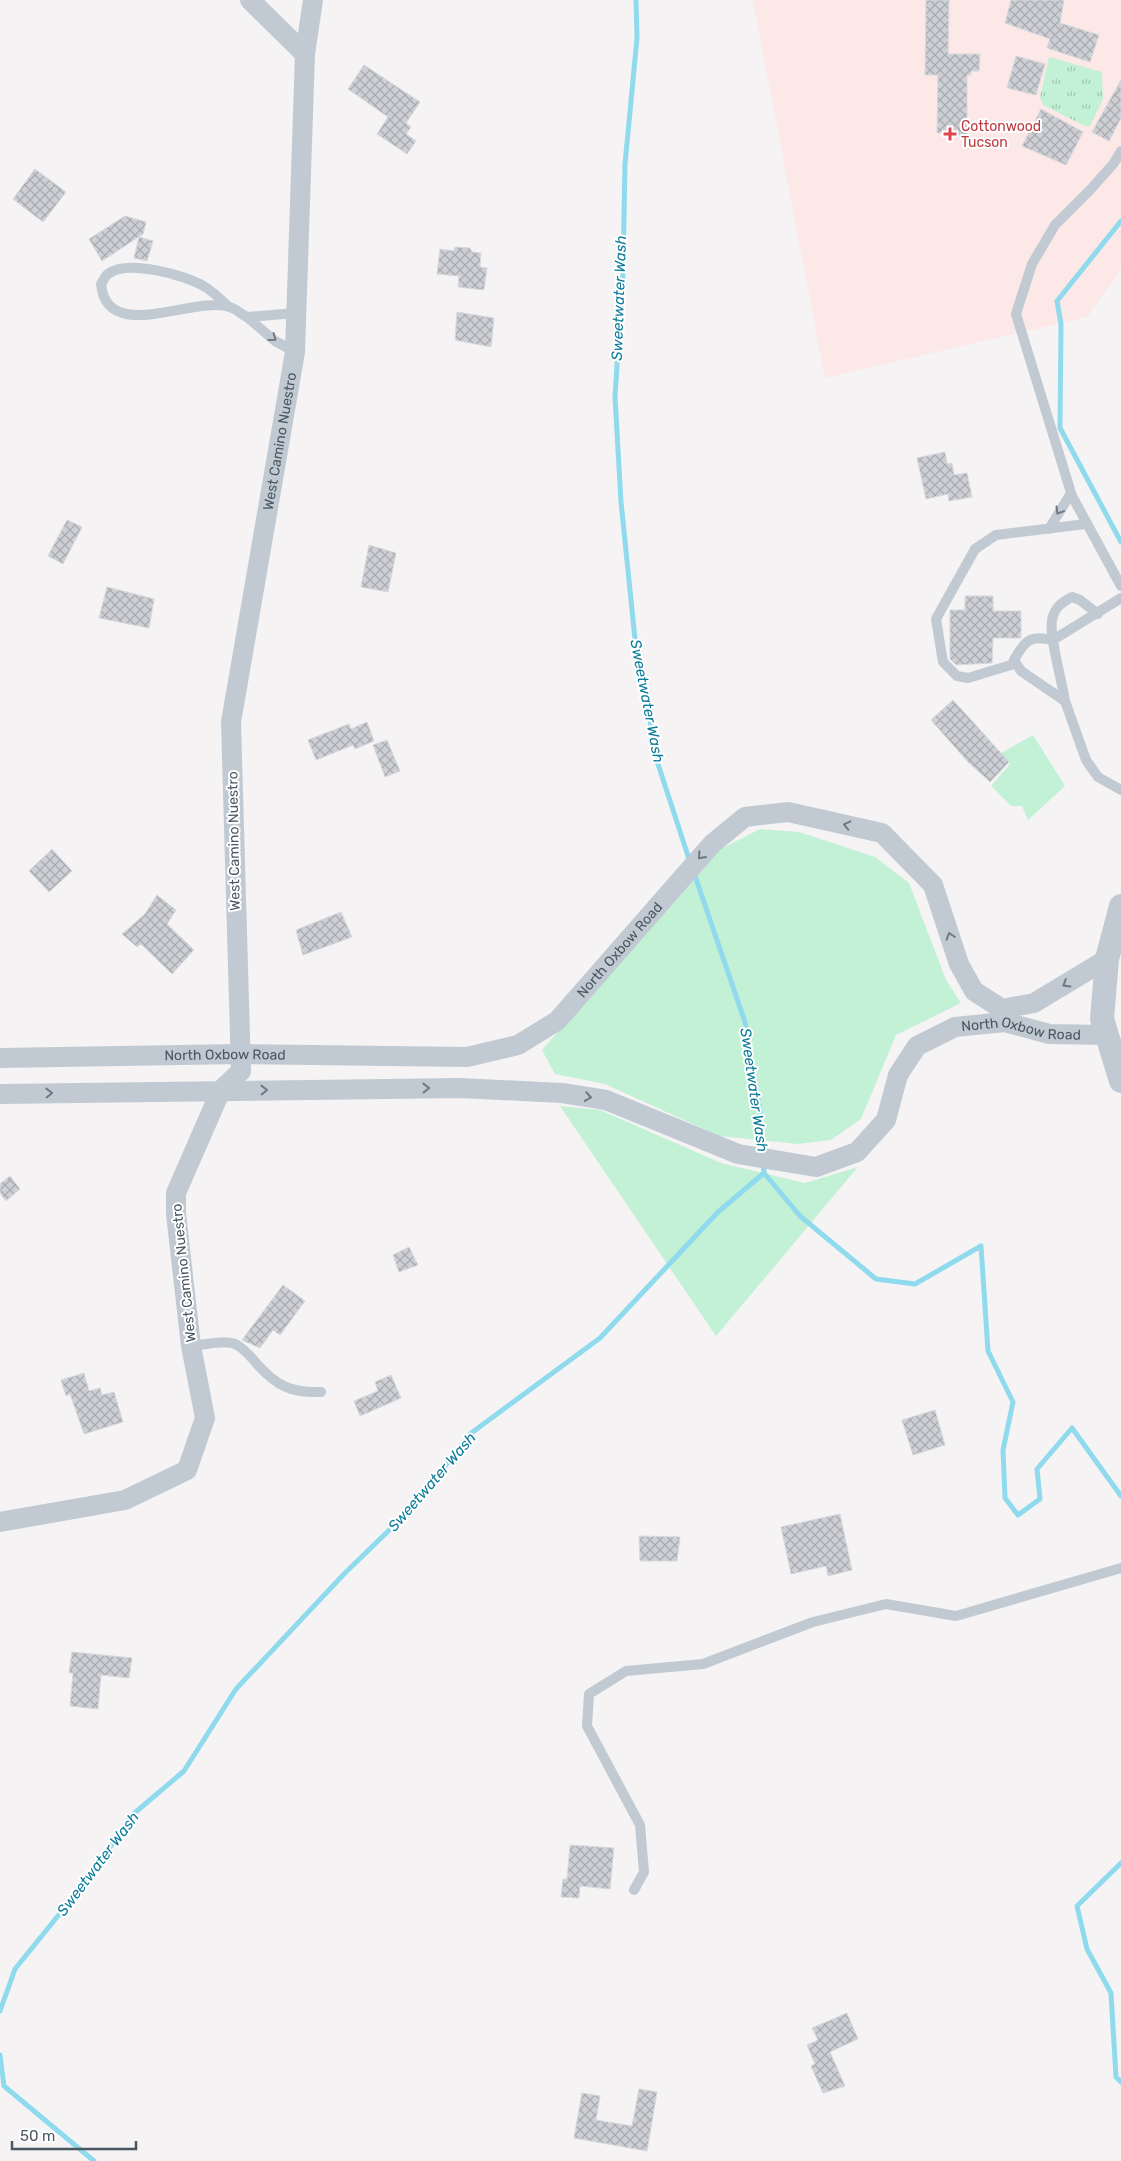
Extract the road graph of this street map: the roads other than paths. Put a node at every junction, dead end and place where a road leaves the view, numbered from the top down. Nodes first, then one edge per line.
1 (250, 0) edge
2 (313, 0) edge
3 (305, 54) junction
4 (1121, 151) edge
5 (229, 307) junction
6 (296, 313) junction
7 (246, 318) junction
8 (295, 352) junction
9 (1071, 493) junction
10 (1086, 524) junction
11 (1049, 529) junction
12 (1121, 586) edge
13 (1121, 598) edge
14 (1098, 614) junction
15 (1053, 640) junction
16 (1014, 664) junction
17 (1065, 701) junction
18 (1121, 790) edge
19 (1121, 906) edge
20 (1108, 959) junction
21 (1107, 1035) junction
22 (240, 1054) junction
23 (0, 1058) edge
24 (1121, 1081) edge
25 (221, 1090) junction
26 (0, 1094) edge
27 (191, 1346) junction
28 (321, 1392) dead end
29 (0, 1522) edge
30 (1121, 1568) edge
31 (634, 1890) dead end

1 - 3 street
2 - 3 street, West Camino Nuestro
3 - 6 street, West Camino Nuestro
4 - 9 lane
5 - 5 lane
5 - 7 lane
6 - 7 lane
6 - 8 street, West Camino Nuestro
7 -> 8 lane
8 - 22 street, West Camino Nuestro
9 - 10 lane
9 -> 11 lane
10 - 11 lane
10 - 12 lane
11 - 16 lane
13 - 14 lane
14 - 15 lane
14 - 15 lane
15 - 16 lane
15 - 17 lane
16 - 17 lane
17 - 18 lane
19 - 20 street
20 - 21 street
20 -> 22 street, North Oxbow Road
21 - 24 street
25 -> 21 street, North Oxbow Road
22 - 23 street, North Oxbow Road
22 - 25 street, West Camino Nuestro
26 -> 25 street, North Oxbow Road
25 - 27 street, West Camino Nuestro
27 - 28 lane
27 - 29 street, West Camino Nuestro
30 - 31 lane

